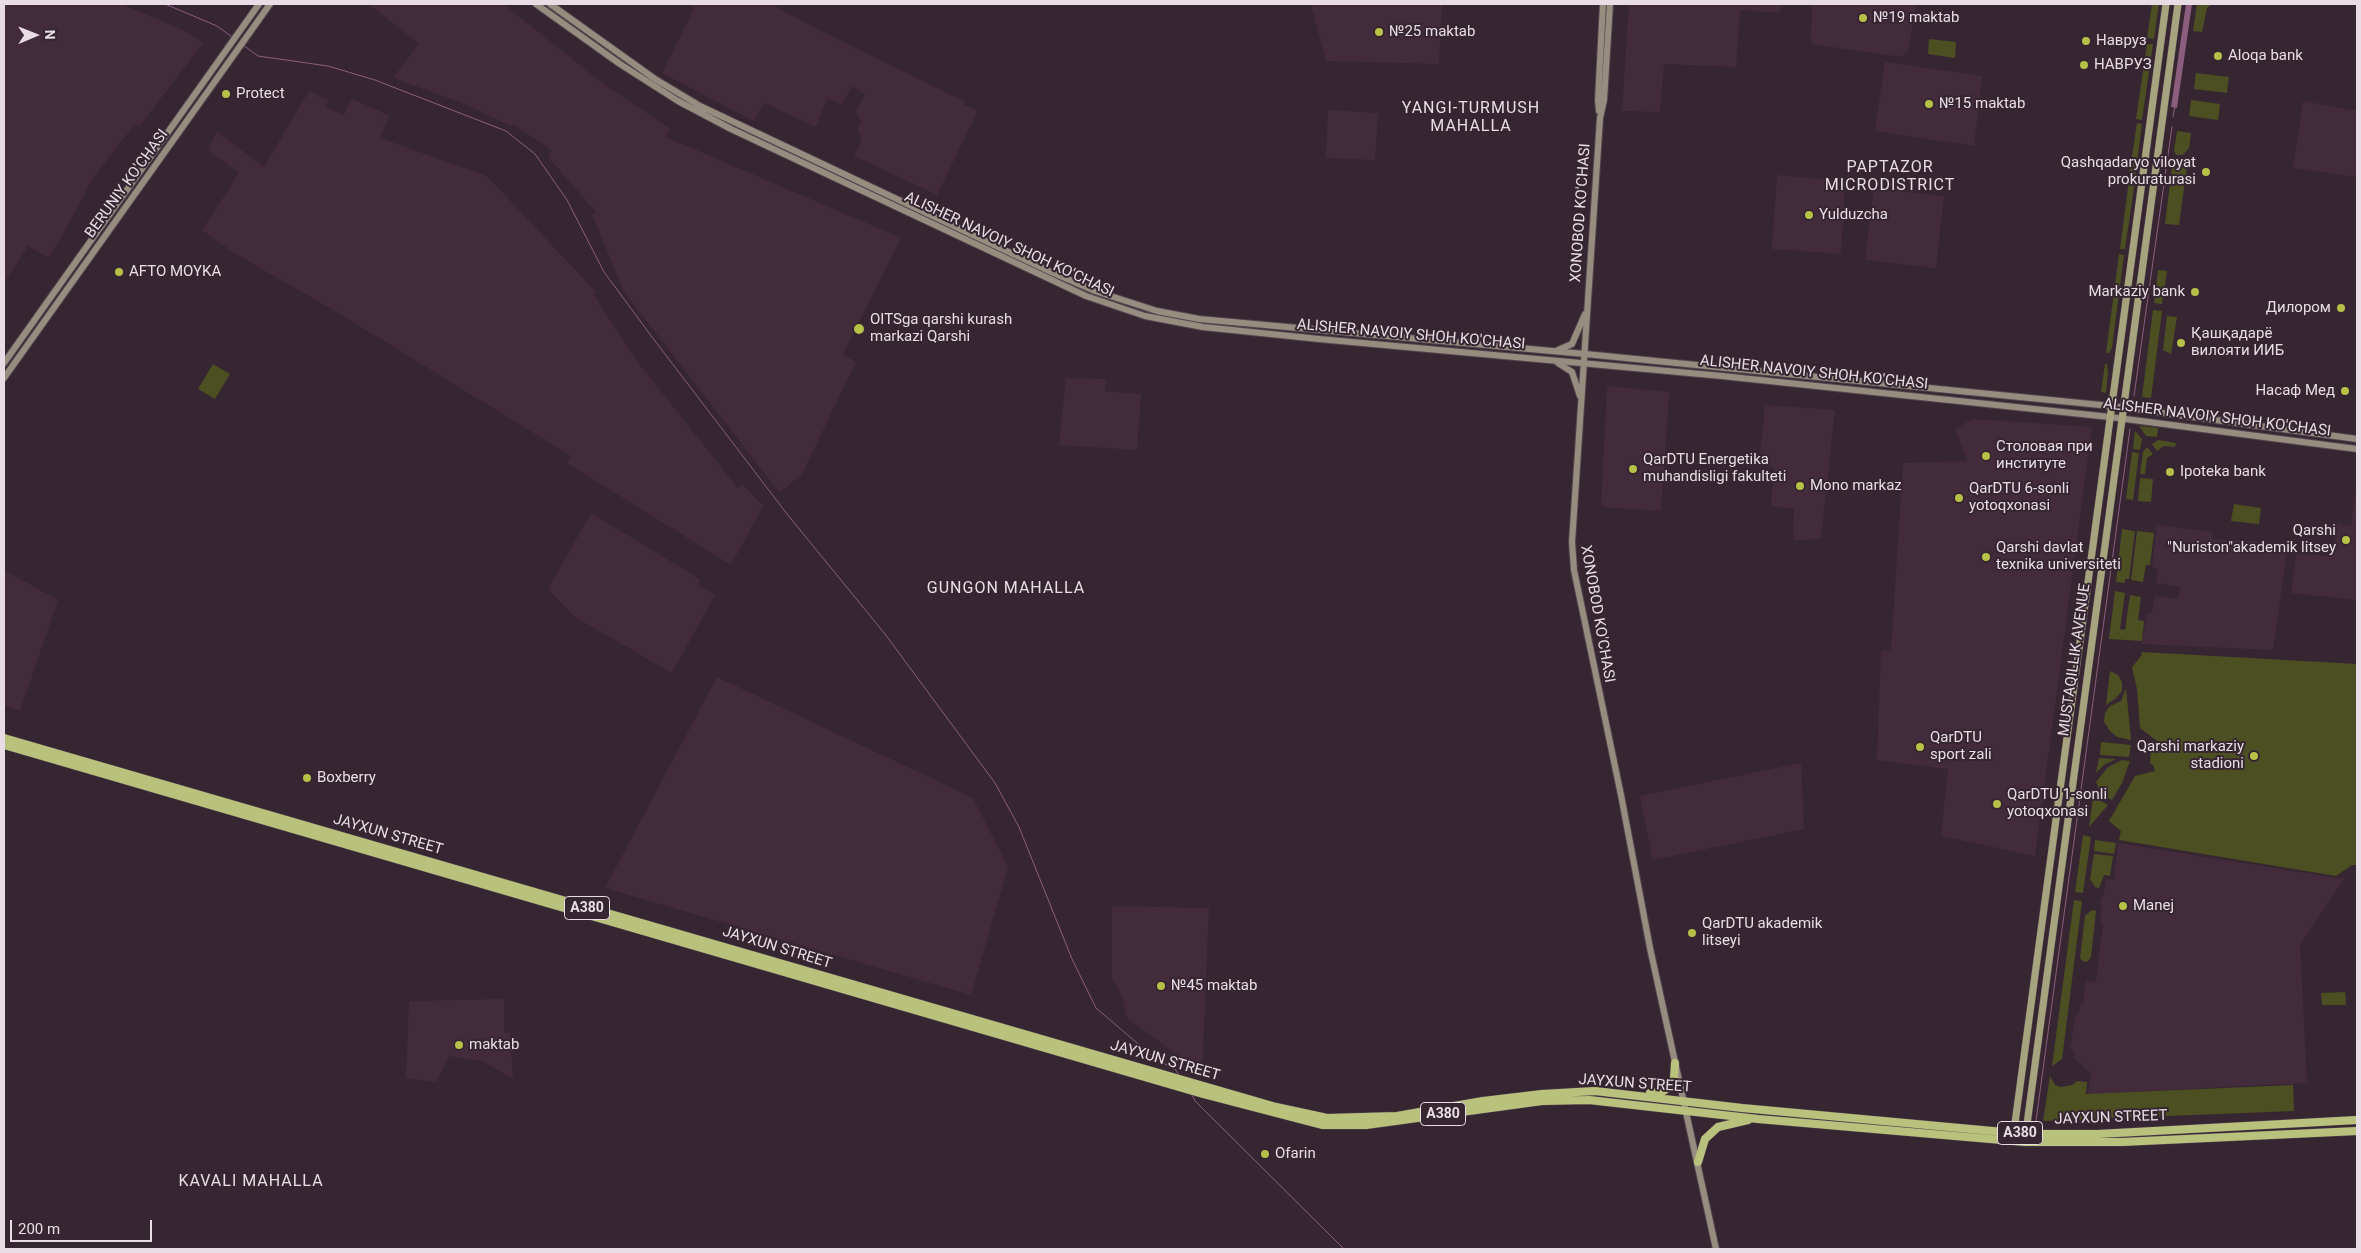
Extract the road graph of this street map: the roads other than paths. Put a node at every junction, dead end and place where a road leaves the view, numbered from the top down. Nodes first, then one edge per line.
1 (259, 4) edge
2 (270, 4) edge
3 (536, 4) edge
4 (550, 4) edge
5 (1603, 4) edge
6 (1610, 4) edge
7 (2166, 4) edge
8 (2178, 4) edge
9 (193, 96) junction
10 (201, 101) junction
11 (1600, 114) junction
12 (945, 225) junction
13 (67, 274) junction
14 (74, 278) junction
15 (1588, 309) junction
16 (1334, 331) junction
17 (1333, 341) junction
18 (1554, 352) junction
19 (1585, 354) junction
20 (1553, 360) junction
21 (4, 362) edge
22 (1584, 363) junction
23 (1722, 372) junction
24 (4, 378) edge
25 (1943, 390) junction
26 (1942, 399) junction
27 (1581, 404) junction
28 (2111, 406) junction
29 (2125, 408) junction
30 (2110, 417) junction
31 (2123, 418) junction
32 (2357, 439) edge
33 (2357, 449) edge
34 (2080, 648) junction
35 (2090, 649) junction
36 (4, 738) edge
37 (4, 745) edge
38 (1676, 1063) junction
39 (1204, 1090) junction
40 (1626, 1094) junction
41 (1684, 1100) junction
42 (1686, 1110) junction
43 (1758, 1119) junction
44 (2357, 1120) edge
45 (2357, 1131) edge
46 (2014, 1132) junction
47 (2025, 1138) junction
48 (2012, 1141) junction
49 (1698, 1162) junction
50 (1716, 1249) edge

1 - 9 main road, BERUNIY KO'CHASI
2 - 10 main road, BERUNIY KO'CHASI
3 - 12 main road, ALISHER NAVOIY SHOH KO'CHASI
4 - 12 main road, ALISHER NAVOIY SHOH KO'CHASI
5 - 11 main road, XONOBOD KO'CHASI
6 - 11 main road, XONOBOD KO'CHASI
7 - 28 main road, MUSTAQILLIK AVENUE
8 - 29 main road, MUSTAQILLIK AVENUE
9 - 10 main road
9 - 13 main road, BERUNIY KO'CHASI
10 - 14 main road, BERUNIY KO'CHASI
11 - 15 main road, XONOBOD KO'CHASI
12 - 16 main road, ALISHER NAVOIY SHOH KO'CHASI
12 - 17 main road, ALISHER NAVOIY SHOH KO'CHASI
13 - 14 main road
13 - 21 main road, BERUNIY KO'CHASI
14 - 24 main road, BERUNIY KO'CHASI
15 - 18 main road
15 - 19 main road, XONOBOD KO'CHASI
16 - 17 main road
16 - 18 main road, ALISHER NAVOIY SHOH KO'CHASI
17 - 20 main road, ALISHER NAVOIY SHOH KO'CHASI
18 - 19 main road, ALISHER NAVOIY SHOH KO'CHASI
19 - 22 main road, XONOBOD KO'CHASI
19 - 23 main road, ALISHER NAVOIY SHOH KO'CHASI
20 - 22 main road, ALISHER NAVOIY SHOH KO'CHASI
20 - 27 main road
22 - 23 main road, ALISHER NAVOIY SHOH KO'CHASI
22 - 27 main road, XONOBOD KO'CHASI
23 - 25 main road, ALISHER NAVOIY SHOH KO'CHASI
23 - 26 main road, ALISHER NAVOIY SHOH KO'CHASI
25 - 26 main road
25 - 28 main road, ALISHER NAVOIY SHOH KO'CHASI
26 - 30 main road, ALISHER NAVOIY SHOH KO'CHASI
27 - 38 main road, XONOBOD KO'CHASI
28 - 29 main road, ALISHER NAVOIY SHOH KO'CHASI
28 - 30 main road, MUSTAQILLIK AVENUE
29 - 31 main road, MUSTAQILLIK AVENUE
29 - 32 main road, ALISHER NAVOIY SHOH KO'CHASI
30 - 31 main road, ALISHER NAVOIY SHOH KO'CHASI
30 - 34 main road, MUSTAQILLIK AVENUE
31 - 33 main road, ALISHER NAVOIY SHOH KO'CHASI
31 - 35 main road, MUSTAQILLIK AVENUE
34 - 35 main road
34 - 46 main road, MUSTAQILLIK AVENUE
35 - 47 main road, MUSTAQILLIK AVENUE
36 - 39 highway, JAYXUN STREET / A380
37 - 39 highway, JAYXUN STREET / A380
38 - 40 highway
38 - 41 main road, XONOBOD KO'CHASI
39 - 40 highway, JAYXUN STREET / A380
39 - 42 highway, JAYXUN STREET / A380
40 - 41 highway, JAYXUN STREET / A380
41 - 42 main road, XONOBOD KO'CHASI
41 - 46 highway, JAYXUN STREET / A380
42 - 43 highway, JAYXUN STREET / A380
42 - 49 main road, XONOBOD KO'CHASI
43 - 48 highway, JAYXUN STREET / A380
43 - 49 highway
44 - 47 highway, JAYXUN STREET / A380
45 - 47 highway, JAYXUN STREET / A380
46 - 47 highway, JAYXUN STREET / A380
46 - 48 main road, MUSTAQILLIK AVENUE
47 - 48 highway, JAYXUN STREET / A380
49 - 50 main road, XONOBOD KO'CHASI

